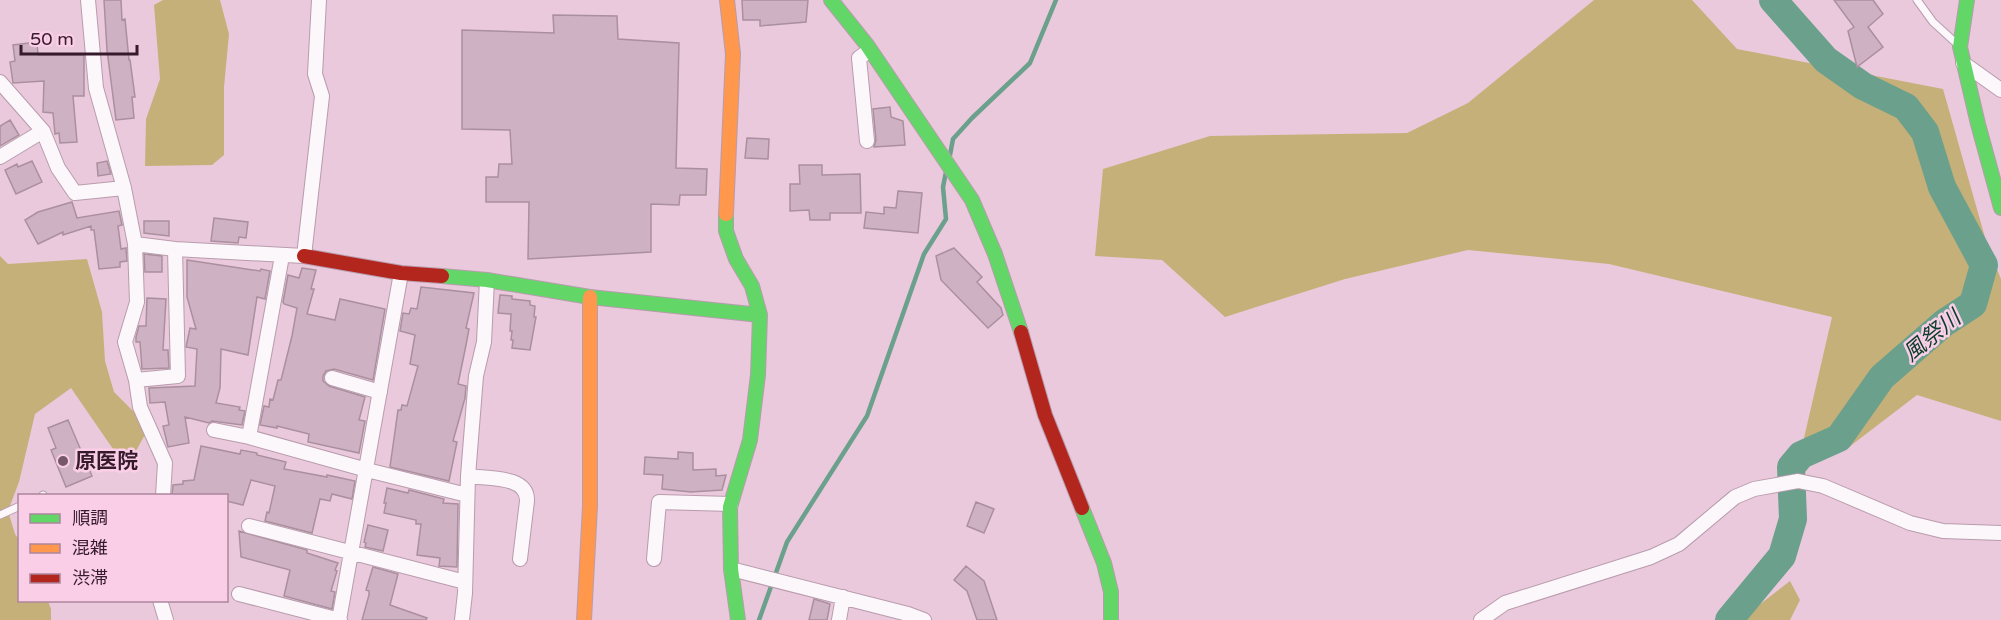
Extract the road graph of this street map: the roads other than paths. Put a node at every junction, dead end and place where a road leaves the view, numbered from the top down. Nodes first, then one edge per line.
1 (88, 0) edge
2 (319, 0) edge
3 (727, 0) edge
4 (831, 0) edge
5 (1917, 0) edge
6 (1967, 0) edge
7 (1960, 47) junction
8 (870, 50) junction
9 (1963, 63) junction
10 (0, 82) edge
11 (2001, 90) edge
12 (42, 131) junction
13 (867, 141) dead end
14 (0, 157) edge
15 (124, 188) junction
16 (2001, 208) edge
17 (135, 244) junction
18 (175, 249) junction
19 (282, 256) junction
20 (304, 256) junction
21 (401, 273) junction
22 (487, 280) junction
23 (590, 297) junction
24 (760, 315) junction
25 (332, 378) dead end
26 (136, 380) junction
27 (380, 392) junction
28 (214, 430) dead end
29 (249, 437) junction
30 (367, 470) junction
31 (468, 476) junction
32 (163, 494) edge
33 (467, 495) junction
34 (731, 504) junction
35 (18, 507) edge
36 (0, 514) edge
37 (249, 526) dead end
38 (2001, 533) edge
39 (351, 552) junction
40 (520, 559) dead end
41 (654, 560) dead end
42 (731, 569) junction
43 (465, 582) junction
44 (239, 594) dead end
45 (843, 597) junction
46 (161, 602) edge
47 (166, 620) edge
48 (339, 620) edge
49 (462, 620) edge
50 (584, 620) edge
51 (738, 620) edge
52 (839, 620) edge
53 (924, 620) edge
54 (1111, 620) edge
55 (1481, 620) edge

1 - 15 street
2 - 20 street
3 - 24 street
4 - 8 street
5 - 7 lane
6 - 7 street
7 - 9 street
8 - 13 street
8 - 54 street
9 - 11 street
9 - 16 street
10 - 12 street
12 - 14 street
12 - 15 street
15 - 17 street
17 - 18 street
17 - 26 street
18 - 19 street
18 - 26 street
19 - 20 street
19 - 29 street
20 - 21 street
21 - 22 street
21 - 27 street
22 - 23 street
22 - 31 street
23 - 24 street
23 - 50 street
24 - 34 street
25 - 27 street
26 - 32 street
27 - 30 street
28 - 29 street
29 - 30 street
30 - 33 street
30 - 39 street
31 - 33 street
31 - 40 street
33 - 43 street
34 - 41 street
34 - 42 street
35 - 36 lane
37 - 39 street
38 - 55 street
39 - 43 street
39 - 48 street
42 - 45 street
42 - 51 street
43 - 49 street
44 - 48 street
45 - 52 street
45 - 53 street
46 - 47 street

